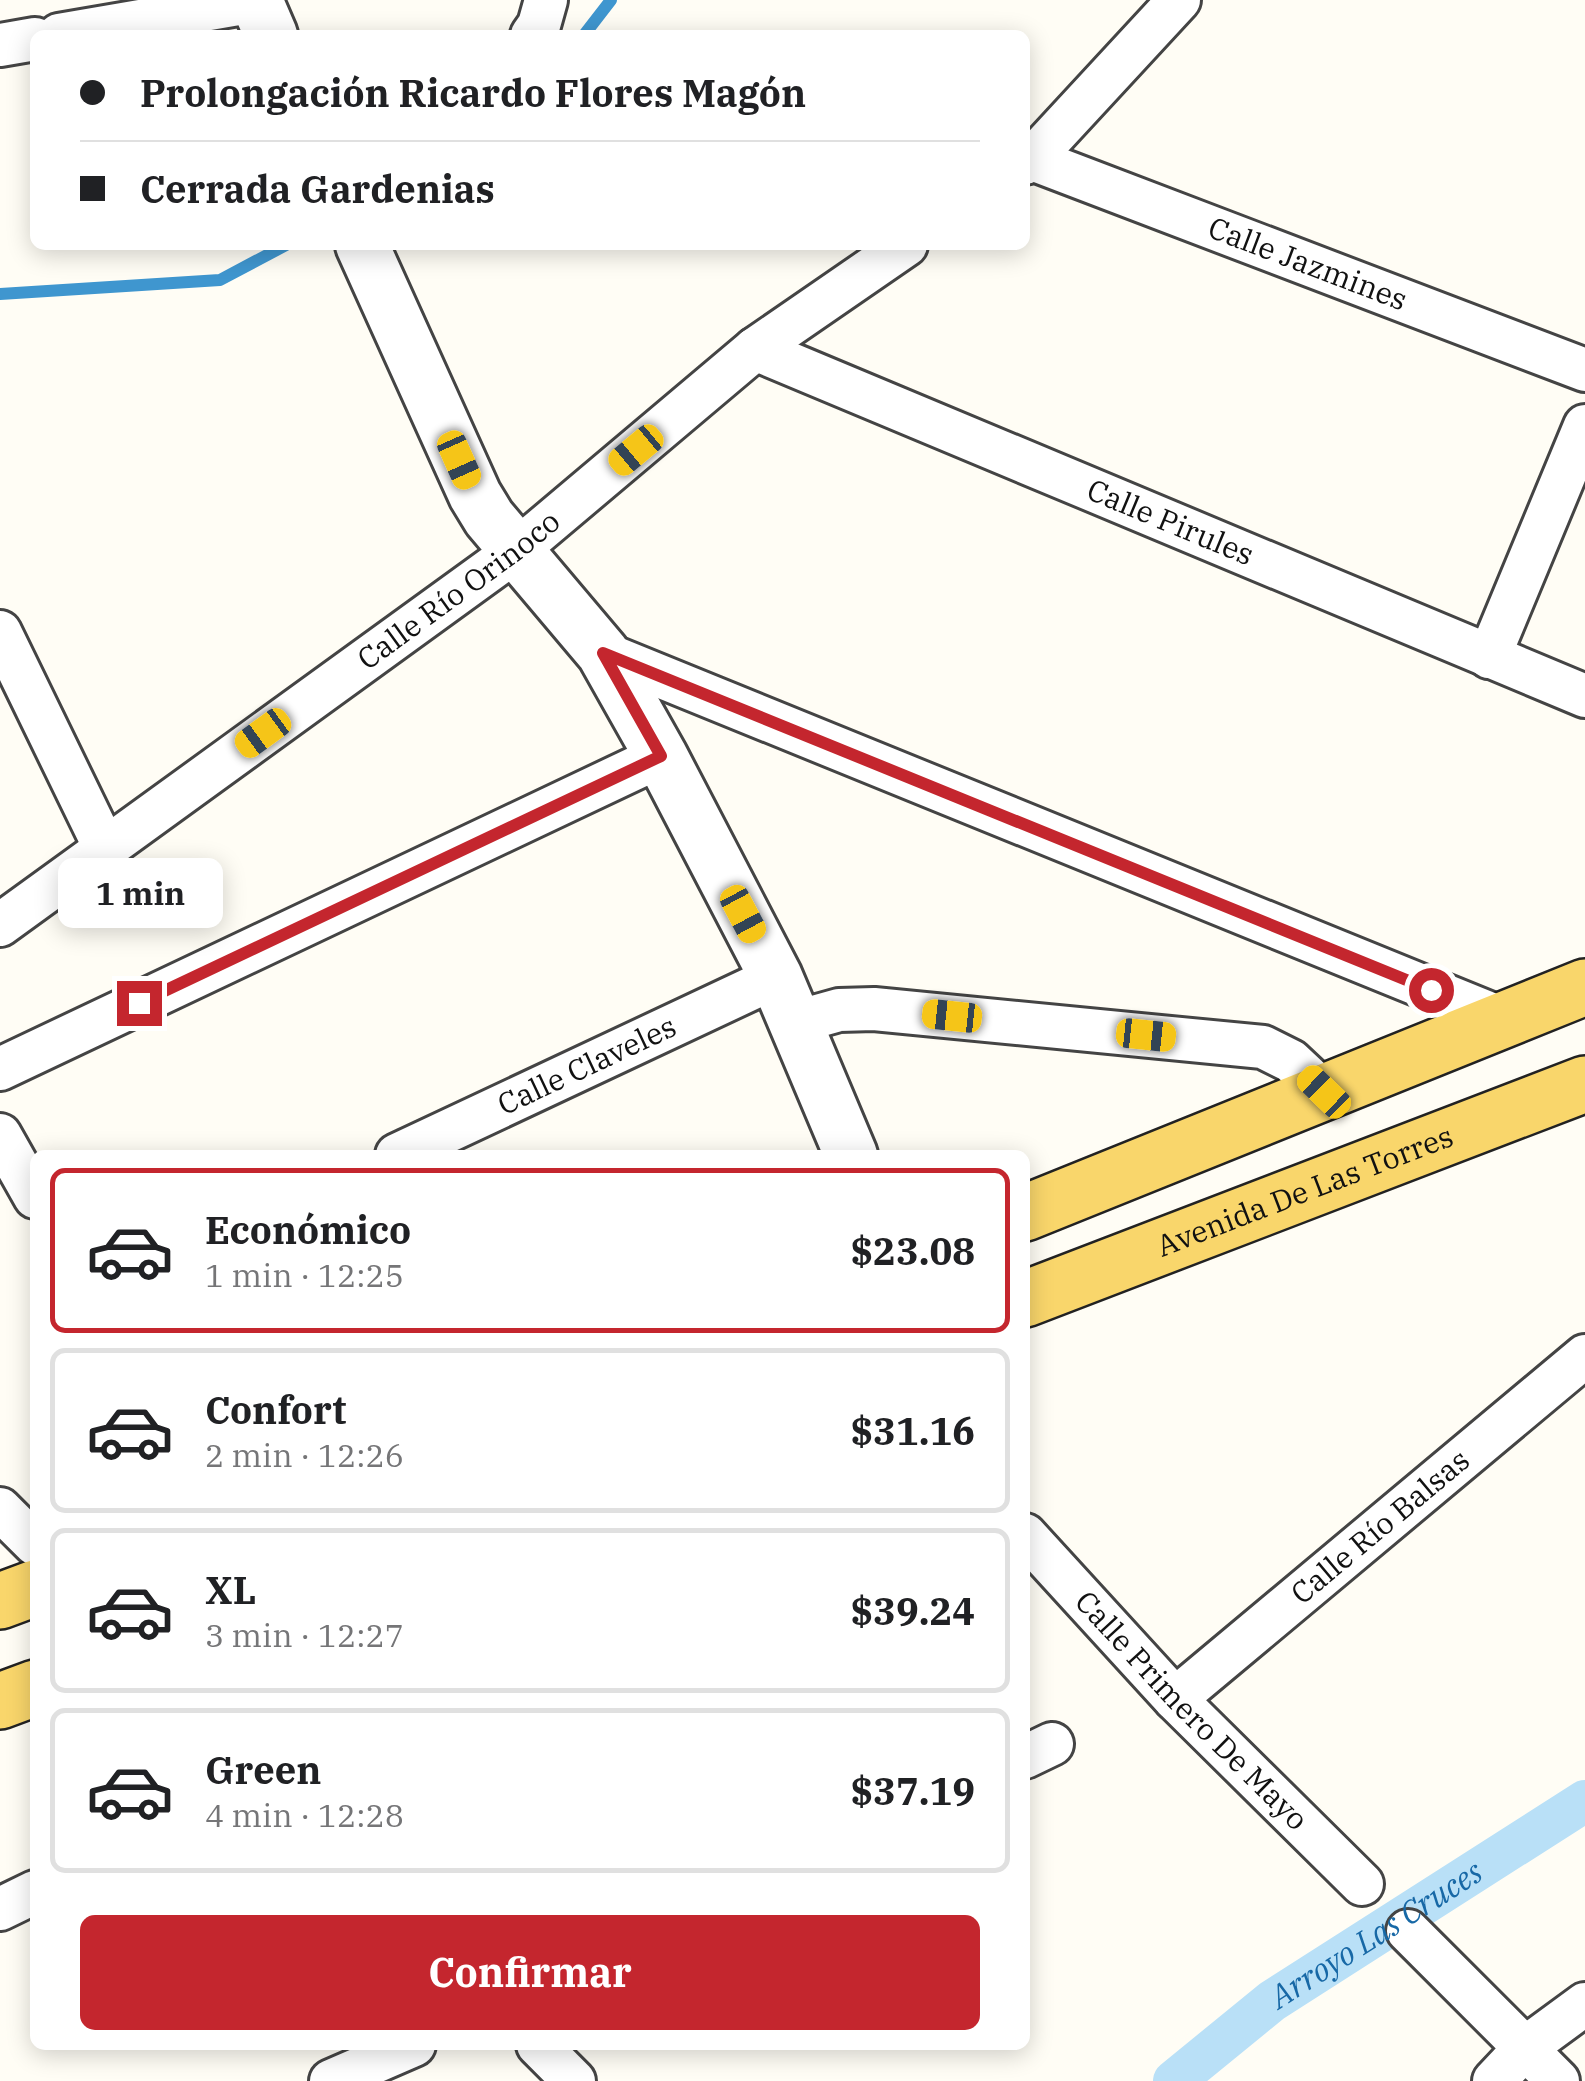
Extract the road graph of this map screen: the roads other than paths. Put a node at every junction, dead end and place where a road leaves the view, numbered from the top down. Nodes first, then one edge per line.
1 (256, 0) edge
2 (546, 0) edge
3 (1179, 0) edge
4 (86, 30) edge
5 (268, 30) edge
6 (536, 30) edge
7 (30, 40) edge
8 (0, 45) edge
9 (1030, 159) edge
10 (1030, 162) edge
11 (364, 250) edge
12 (899, 250) edge
13 (755, 349) junction
14 (1585, 370) edge
15 (1585, 426) edge
16 (516, 550) junction
17 (0, 632) edge
18 (603, 653) junction
19 (1489, 657) junction
20 (1585, 696) edge
21 (661, 756) junction
22 (105, 848) junction
23 (0, 925) edge
24 (1585, 987) edge
25 (786, 999) junction
26 (1503, 1020) junction
27 (0, 1069) edge
28 (1585, 1084) edge
29 (1324, 1092) junction
30 (0, 1135) edge
31 (409, 1150) edge
32 (849, 1150) edge
33 (30, 1188) edge
34 (1030, 1211) edge
35 (1030, 1297) edge
36 (1585, 1356) edge
37 (0, 1509) edge
38 (30, 1539) edge
39 (1030, 1540) edge
40 (30, 1590) edge
41 (0, 1601) edge
42 (30, 1690) edge
43 (1175, 1699) junction
44 (0, 1700) edge
45 (1362, 1884) dead end
46 (30, 1894) edge
47 (0, 1909) edge
48 (1408, 1932) dead end
49 (1585, 2004) edge
50 (1525, 2048) junction
51 (402, 2050) edge
52 (543, 2050) edge
53 (331, 2081) edge
54 (574, 2081) edge
55 (1494, 2081) edge
56 (1558, 2081) edge

1 - 4 street
1 - 5 street
2 - 6 street
3 - 9 street
7 - 8 street
10 - 14 street, Calle Jazmines
11 - 16 street
12 - 13 street, Calle Río Orinoco
13 - 16 street, Calle Río Orinoco
13 - 19 street, Calle Pirules
15 - 19 street
16 - 18 street
16 - 22 street, Calle Río Orinoco
17 - 22 street
18 - 21 street
18 - 26 street
19 - 20 street, Calle Pirules
21 - 25 street
21 - 27 street
22 - 23 street, Calle Río Orinoco
24 - 26 main road
25 - 29 street, Calle Claveles
25 - 31 street, Calle Claveles
25 - 32 street
26 - 29 main road
28 - 35 main road, Avenida De Las Torres
29 - 34 main road
30 - 33 street
36 - 43 street, Calle Río Balsas
37 - 38 street
39 - 43 street, Calle Primero De Mayo
40 - 41 main road
42 - 44 main road
43 - 45 street, Calle Primero De Mayo
46 - 47 street
48 - 50 street
49 - 50 street
50 - 55 street
50 - 56 street
51 - 53 street
52 - 54 street

